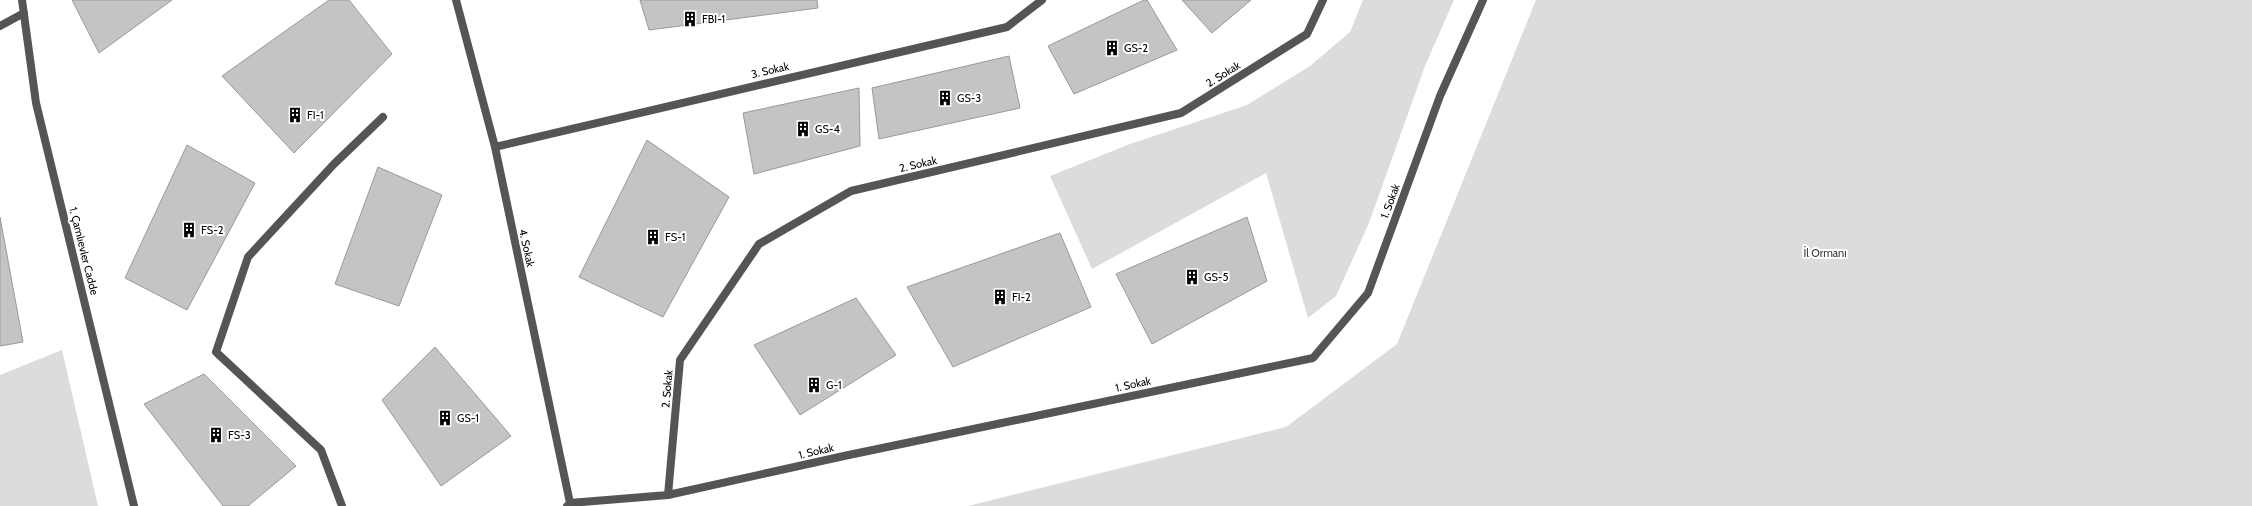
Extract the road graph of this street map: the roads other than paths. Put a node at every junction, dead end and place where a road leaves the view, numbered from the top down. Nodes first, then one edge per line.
1 (22, 0) edge
2 (456, 0) edge
3 (1042, 0) edge
4 (1323, 0) edge
5 (1483, 0) edge
6 (24, 13) junction
7 (0, 26) edge
8 (383, 117) dead end
9 (495, 147) junction
10 (668, 495) junction
11 (568, 505) edge
12 (134, 506) edge
13 (342, 506) edge

1 - 6 street, 1. Çamlıevler Cadde
2 - 9 street, 4. Sokak
3 - 9 street, 3. Sokak
4 - 10 street, 2. Sokak
5 - 10 street, 1. Sokak
6 - 7 street
6 - 12 street, 1. Çamlıevler Cadde
8 - 13 street
9 - 11 street, 4. Sokak
10 - 11 street, 1. Sokak

